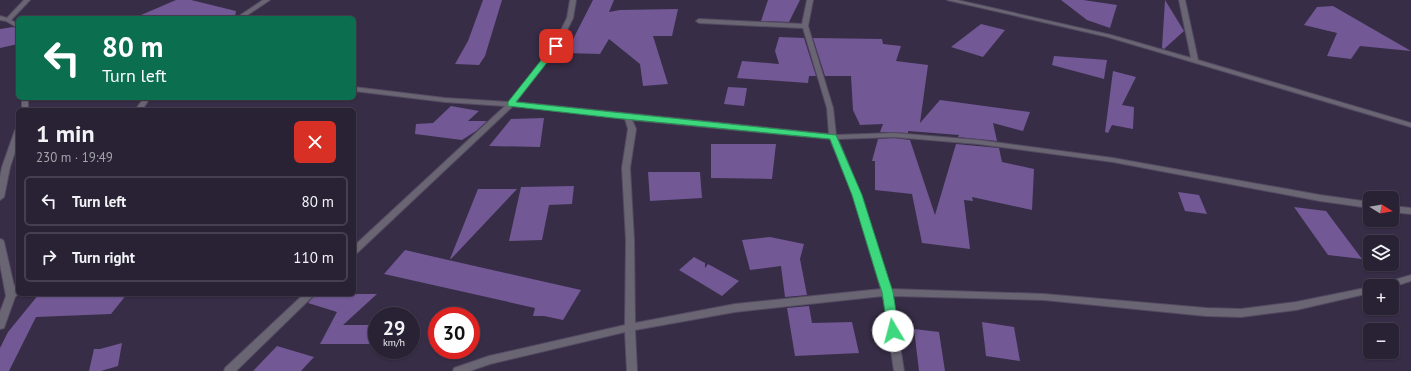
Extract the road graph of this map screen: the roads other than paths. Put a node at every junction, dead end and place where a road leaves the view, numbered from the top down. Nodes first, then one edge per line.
1 (27, 0) edge
2 (267, 0) edge
3 (574, 0) edge
4 (810, 0) edge
5 (950, 0) edge
6 (1182, 0) edge
7 (243, 16) edge
8 (0, 18) edge
9 (8, 20) junction
10 (699, 21) dead end
11 (16, 25) edge
12 (805, 26) junction
13 (1195, 62) junction
14 (356, 89) edge
15 (511, 104) junction
16 (628, 117) junction
17 (1411, 125) edge
18 (833, 137) junction
19 (16, 138) edge
20 (0, 197) edge
21 (1363, 205) edge
22 (1399, 210) edge
23 (1411, 211) edge
24 (0, 242) edge
25 (356, 250) edge
26 (1411, 278) edge
27 (1399, 282) edge
28 (16, 290) edge
29 (887, 292) junction
30 (1363, 292) edge
31 (11, 296) junction
32 (308, 296) edge
33 (0, 324) edge
34 (630, 329) junction
35 (229, 371) edge
36 (458, 371) edge
37 (632, 371) edge
38 (899, 371) edge

1 - 9 street
2 - 7 street
3 - 15 street
4 - 12 street
5 - 13 street
6 - 13 street
8 - 9 street
9 - 11 street
10 - 12 street
12 - 18 street
13 - 17 street
14 - 15 street
15 - 16 street
15 - 25 street
16 - 18 street
16 - 34 street
18 - 21 street
18 - 29 street
19 - 20 street
22 - 23 street
24 - 31 street
26 - 27 street
28 - 31 street
29 - 30 street
29 - 34 street
29 - 38 street
31 - 33 street
32 - 35 street
34 - 36 street
34 - 37 street

